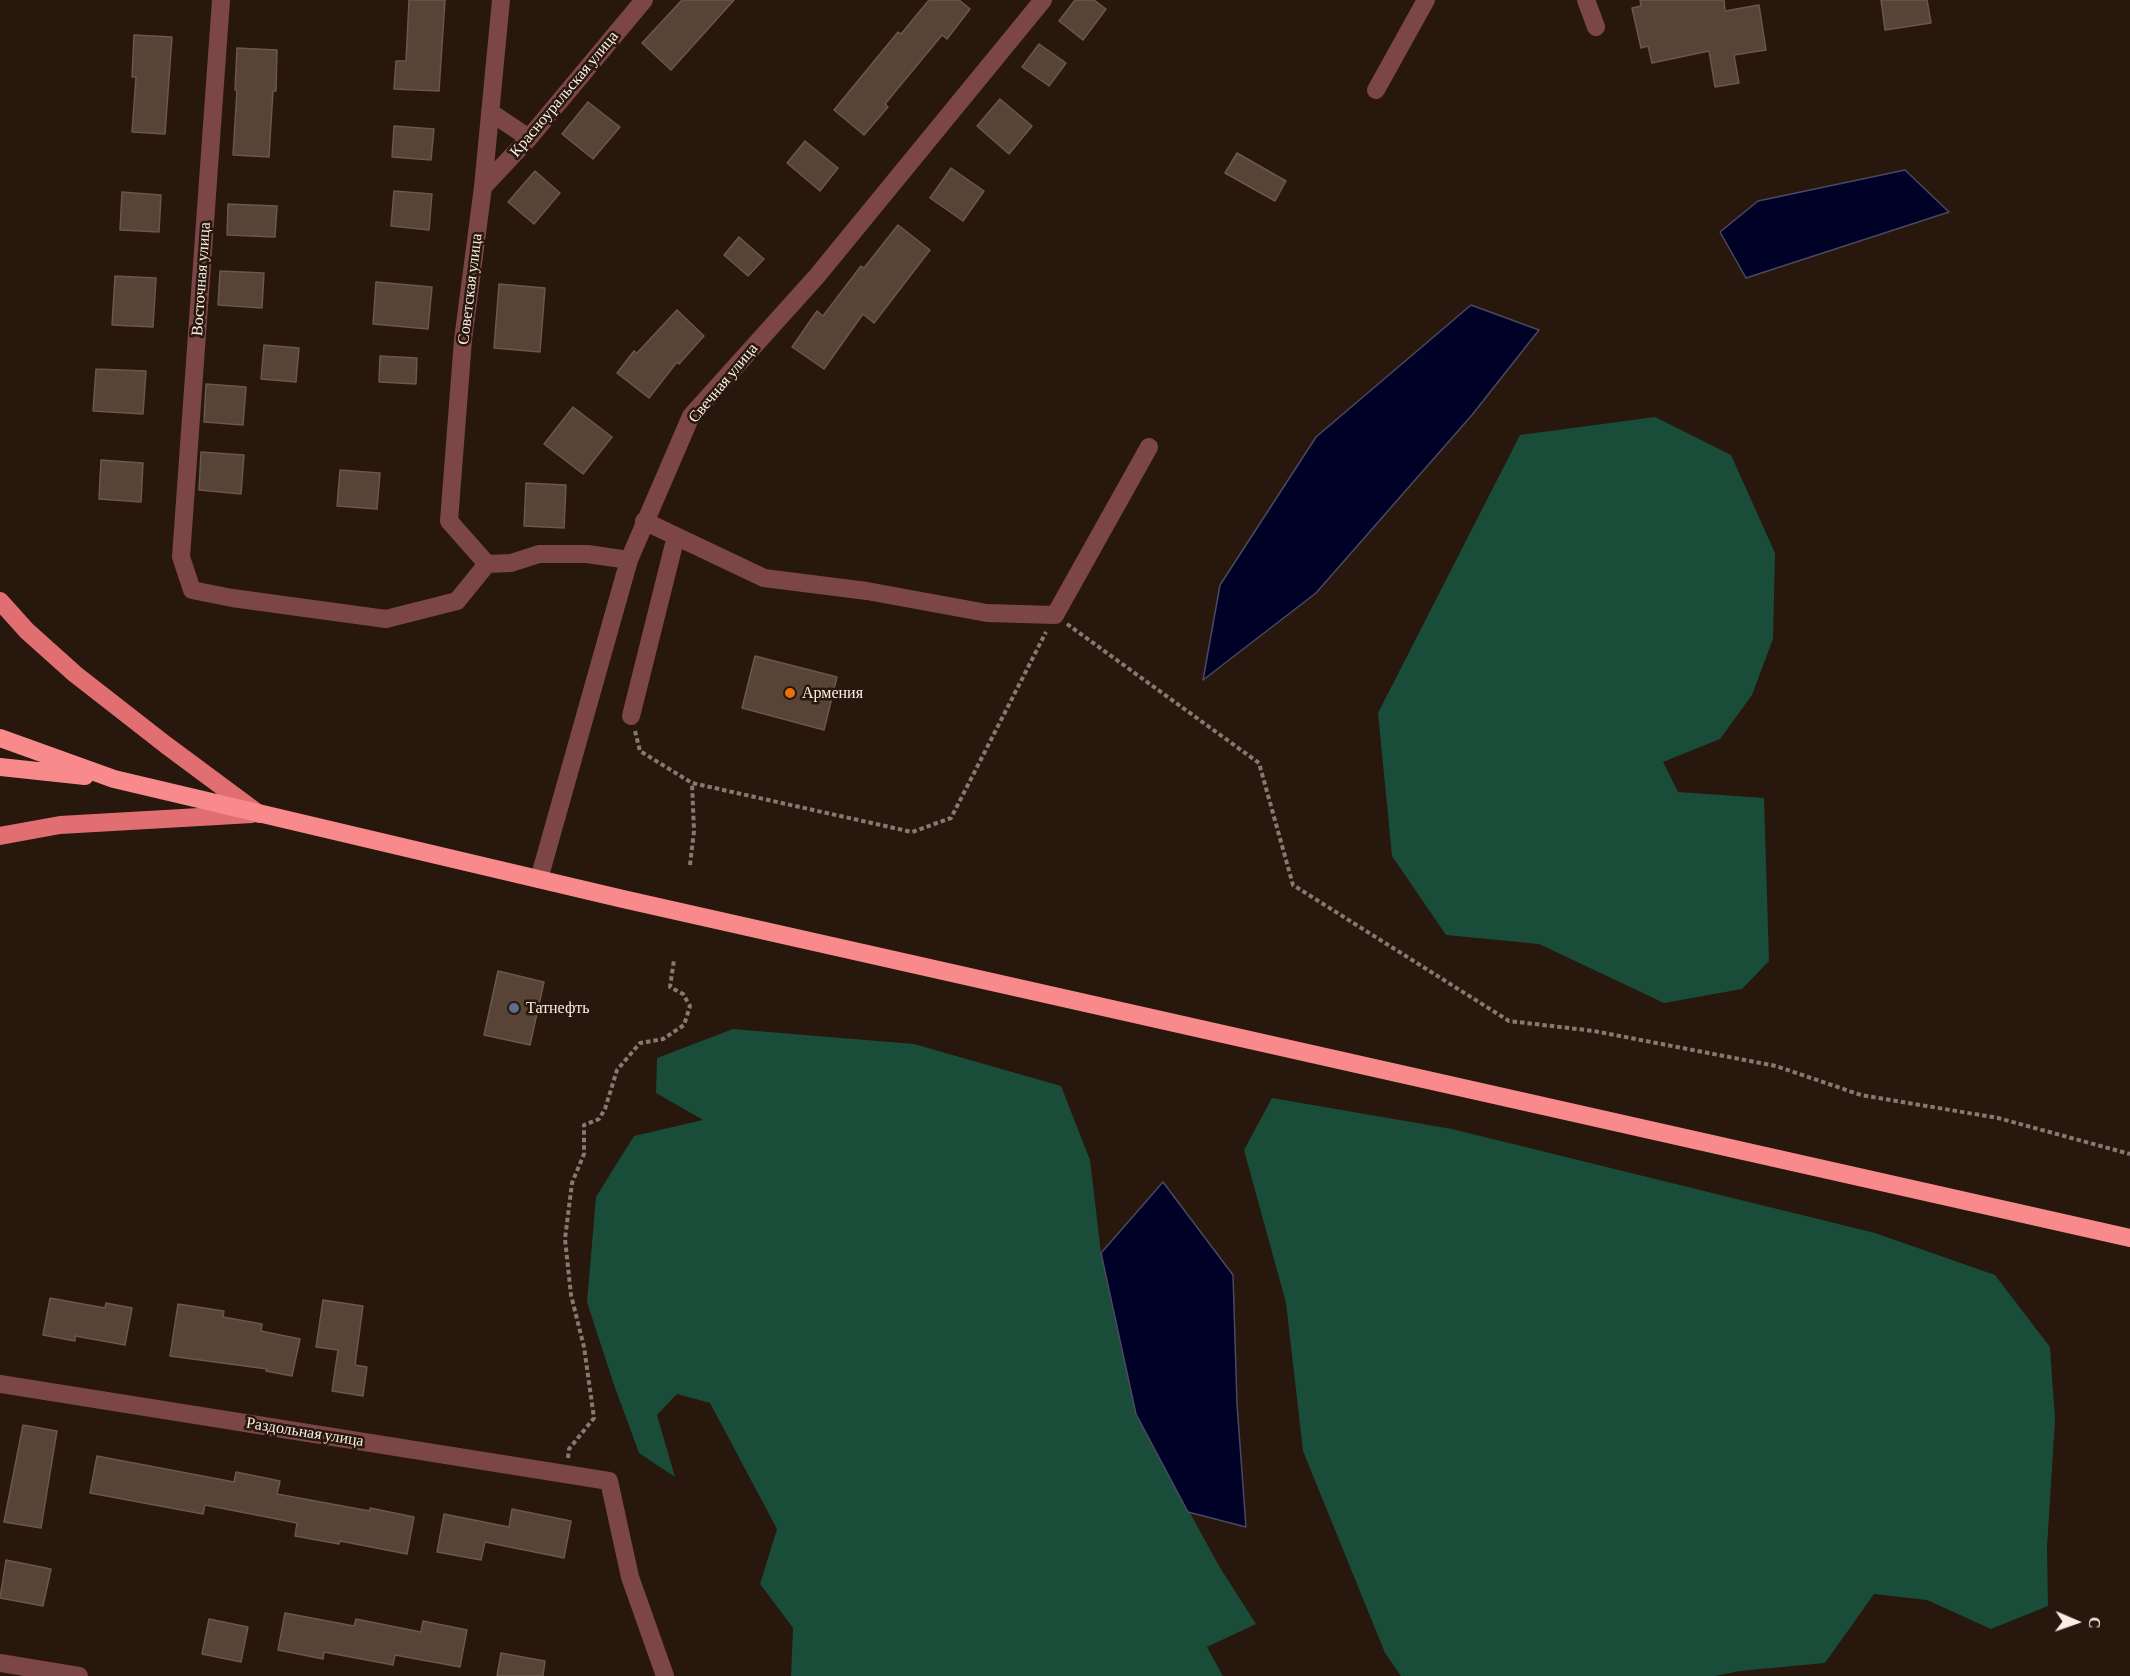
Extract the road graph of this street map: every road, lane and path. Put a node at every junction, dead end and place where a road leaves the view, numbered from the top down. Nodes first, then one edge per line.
1 (221, 0) edge
2 (501, 0) edge
3 (644, 0) edge
4 (1043, 0) edge
5 (1426, 0) edge
6 (1586, 0) edge
7 (1596, 27) dead end
8 (1376, 90) dead end
9 (490, 112) junction
10 (529, 138) junction
11 (483, 187) junction
12 (1149, 447) dead end
13 (644, 521) junction
14 (676, 536) junction
15 (629, 560) junction
16 (487, 564) junction
17 (0, 601) edge
18 (1055, 615) junction
19 (631, 716) joint
20 (0, 738) edge
21 (0, 767) edge
22 (114, 779) junction
23 (692, 783) junction
24 (259, 814) junction
25 (0, 836) edge
26 (690, 865) dead end
27 (539, 879) junction
28 (674, 960) dead end
29 (2130, 1154) edge
30 (2130, 1238) edge
31 (0, 1384) edge
32 (565, 1474) junction
33 (0, 1663) edge
34 (79, 1676) edge
35 (665, 1676) edge

1 - 16 street, Восточная улица
2 - 9 street, Советская улица
3 - 10 street, Красноуральская улица
4 - 13 street, Свечная улица
5 - 8 street
6 - 7 street
9 - 10 street
9 - 11 street, Советская улица
10 - 11 street, Красноуральская улица
11 - 16 street, Советская улица
12 - 18 street
13 - 14 street
13 - 15 street, Свечная улица
14 - 18 street
14 - 19 street
15 - 16 street
15 - 27 street, Свечная улица
17 - 24 main road
18 - 23 path
18 - 29 path
19 - 23 path
20 - 22 highway
21 - 22 highway
22 - 24 highway
23 - 26 path
24 - 25 main road
24 - 27 highway
27 - 30 highway
28 - 32 path
31 - 32 street, Раздольная улица
32 - 35 street, Раздольная улица
33 - 34 street

